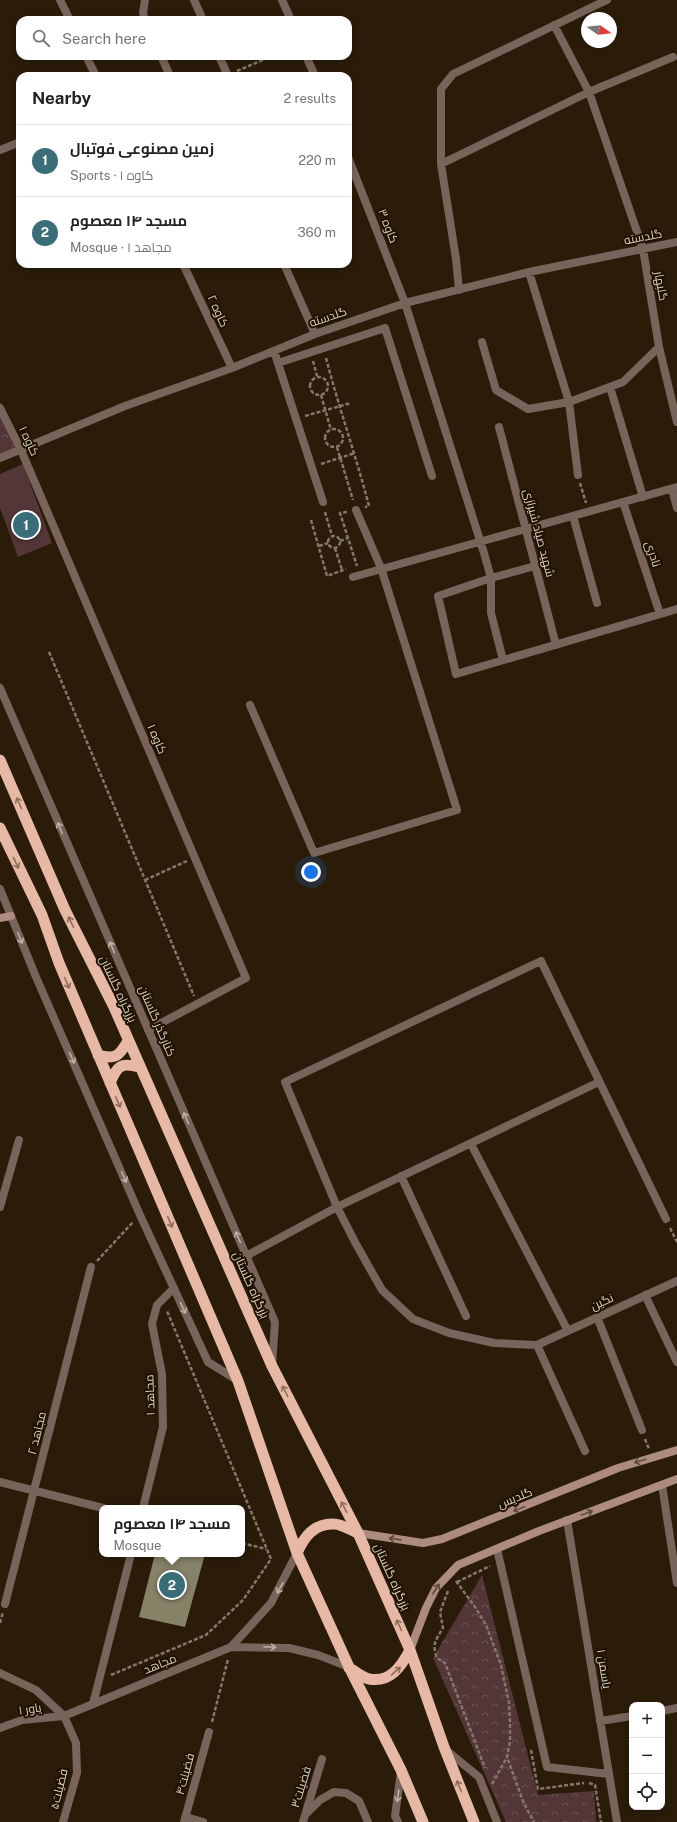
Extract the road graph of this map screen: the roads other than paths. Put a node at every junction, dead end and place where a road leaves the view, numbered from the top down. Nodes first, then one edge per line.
1 (60, 0) edge
2 (145, 0) edge
3 (194, 0) edge
4 (282, 0) edge
5 (607, 0) edge
6 (68, 16) edge
7 (144, 16) edge
8 (202, 16) edge
9 (289, 16) edge
10 (554, 25) junction
11 (673, 57) dead end
12 (88, 60) edge
13 (163, 60) edge
14 (221, 60) edge
15 (308, 60) edge
16 (94, 72) edge
17 (168, 72) edge
18 (226, 72) edge
19 (313, 72) edge
20 (589, 92) junction
21 (16, 144) edge
22 (0, 150) edge
23 (441, 164) junction
24 (352, 167) edge
25 (677, 242) edge
26 (643, 249) junction
27 (185, 268) edge
28 (286, 268) edge
29 (529, 272) junction
30 (459, 290) junction
31 (405, 303) junction
32 (315, 334) junction
33 (482, 342) dead end
34 (659, 348) junction
35 (274, 351) junction
36 (278, 363) junction
37 (232, 368) junction
38 (610, 387) junction
39 (569, 402) junction
40 (0, 408) edge
41 (677, 422) edge
42 (499, 427) dead end
43 (21, 450) junction
44 (0, 458) edge
45 (578, 475) road end
46 (432, 476) dead end
47 (674, 488) edge
48 (643, 496) junction
49 (323, 502) road end
50 (623, 502) junction
51 (677, 508) edge
52 (356, 510) road end
53 (573, 516) junction
54 (525, 529) junction
55 (480, 541) junction
56 (535, 566) junction
57 (381, 568) junction
58 (353, 577) dead end
59 (490, 578) junction
60 (598, 603) dead end
61 (677, 609) edge
62 (660, 614) junction
63 (556, 644) junction
64 (503, 660) junction
65 (0, 688) edge
66 (250, 705) dead end
67 (0, 760) edge
68 (0, 828) edge
69 (0, 889) edge
70 (0, 902) edge
71 (11, 916) junction
72 (0, 918) edge
73 (148, 1030) junction
74 (128, 1041) junction
75 (98, 1055) junction
76 (139, 1067) junction
77 (598, 1082) junction
78 (110, 1084) junction
79 (19, 1140) dead end
80 (472, 1144) junction
81 (401, 1176) junction
82 (0, 1208) edge
83 (337, 1208) junction
84 (666, 1219) road end
85 (246, 1256) junction
86 (91, 1267) road end
87 (677, 1281) edge
88 (174, 1288) junction
89 (645, 1295) junction
90 (466, 1316) dead end
91 (597, 1317) junction
92 (568, 1330) junction
93 (537, 1345) junction
94 (677, 1362) edge
95 (272, 1366) junction
96 (238, 1380) junction
97 (642, 1430) road end
98 (585, 1450) dead end
99 (677, 1450) edge
100 (677, 1479) edge
101 (0, 1482) edge
102 (662, 1485) junction
103 (34, 1491) junction
104 (144, 1505) edge
105 (99, 1507) edge
106 (567, 1520) junction
107 (358, 1533) junction
108 (497, 1549) junction
109 (297, 1553) junction
110 (130, 1557) edge
111 (677, 1583) edge
112 (5, 1604) dead end
113 (231, 1647) junction
114 (410, 1650) junction
115 (349, 1668) junction
116 (0, 1673) edge
117 (93, 1704) junction
118 (677, 1708) edge
119 (665, 1710) edge
120 (64, 1716) junction
121 (629, 1716) edge
122 (600, 1721) junction
123 (0, 1728) edge
124 (209, 1732) road end
125 (444, 1748) junction
126 (322, 1759) dead end
127 (401, 1770) junction
128 (609, 1774) junction
129 (305, 1818) edge
130 (185, 1820) edge
131 (63, 1822) edge
132 (203, 1822) edge
133 (368, 1822) edge
134 (398, 1822) edge
135 (423, 1822) edge
136 (474, 1822) edge
137 (497, 1822) edge
138 (617, 1822) edge

1 - 6 street
2 - 7 street
3 - 8 street
4 - 9 street
5 - 10 street
10 - 20 street, گلبهار
10 - 23 street
11 - 20 street
12 - 16 street
13 - 17 street
14 - 18 street
15 - 19 street
20 - 23 street
20 - 26 street, گلبهار
21 - 22 street
23 - 30 street
24 - 31 street, کاوه ۳
25 - 26 street, گلدسته
26 - 29 street, گلدسته
26 - 34 street, گلبهار
27 - 37 street, کاوه ۲
28 - 32 street
29 - 30 street, گلدسته
29 - 39 street
30 - 31 street, گلدسته
31 - 32 street, گلدسته
31 - 55 street, کاوه ۳
32 - 35 street, گلدسته
33 - 39 street
34 - 38 street
34 - 41 street, گلبهار
35 - 36 street
35 - 37 street, گلدسته
36 - 46 street
36 - 49 street
37 - 43 street, گلدسته
38 - 39 street
38 - 48 street
39 - 45 street
40 - 43 street, کاوه ۱
42 - 54 street, شهید صیاد شیرازی
43 - 44 street, گلدسته
43 - 73 street, کاوه ۱
47 - 48 street
47 - 51 street
48 - 50 street
50 - 53 street
50 - 62 street, نادری
52 - 57 street
53 - 54 street
53 - 60 street
54 - 55 street
54 - 56 street, شهید صیاد شیرازی
55 - 57 street
55 - 59 street, کاوه ۳
56 - 59 street
56 - 63 street, شهید صیاد شیرازی
57 - 58 street
57 - 66 street
59 - 64 street, کاوه ۳
59 - 64 street
61 - 62 street
62 - 63 street
63 - 64 street
73 -> 65 street, کنارگذر گلستان
74 -> 67 highway, بزرگراه گلستان
68 -> 75 highway
69 - 71 street
70 - 71 street
71 - 72 main road
71 -> 88 street
85 -> 73 street, کنارگذر گلستان
74 - 75 highway
74 - 76 highway, بزرگراه گلستان
75 - 78 highway
76 - 78 highway
76 - 95 highway, بزرگراه گلستان
77 - 80 street
77 - 83 street
77 - 84 street
78 -> 96 highway
79 - 82 street
80 - 81 street
80 - 92 street
81 - 83 street
81 - 90 street
83 - 85 street
83 - 93 street
85 - 95 street, کنارگذر گلستان
86 - 103 street, مجاهد ۲
87 - 89 street, نگین
88 -> 96 street
88 - 104 street, ۱ مجاهد
89 - 91 street, نگین
89 - 94 street
91 - 92 street, نگین
91 - 97 street
92 - 93 street, نگین
93 - 98 street
107 -> 95 highway, بزرگراه گلستان
96 - 109 highway
99 -> 107 main road, گلدیس
100 - 102 main road
101 - 103 street
106 -> 102 main road
102 - 111 street
103 - 105 street
103 - 112 street, مجاهد ۲
106 - 108 main road
106 - 122 street, یاسمن ۱
107 - 109 highway
114 -> 107 highway, بزرگراه گلستان
114 -> 108 main road
108 - 128 street
109 -> 113 street, مجاهد
109 - 115 highway
110 - 117 street
113 -> 115 street
113 - 117 street, مجاهد
115 -> 114 highway
114 - 125 highway, بزرگراه گلستان
115 - 127 highway
116 - 120 street
117 - 120 street, مجاهد
118 - 119 street
120 - 123 street, یاور ۱
120 - 131 street, فضیلت۵
121 - 122 street
122 - 128 street, یاسمن ۱
124 - 130 street, فضیلت۴
136 -> 125 highway, بزرگراه گلستان
125 - 137 street
126 - 129 street, فضیلت۳
127 -> 134 street
127 - 135 highway
128 - 138 street, یاسمن ۱
129 - 133 street
130 - 132 street

